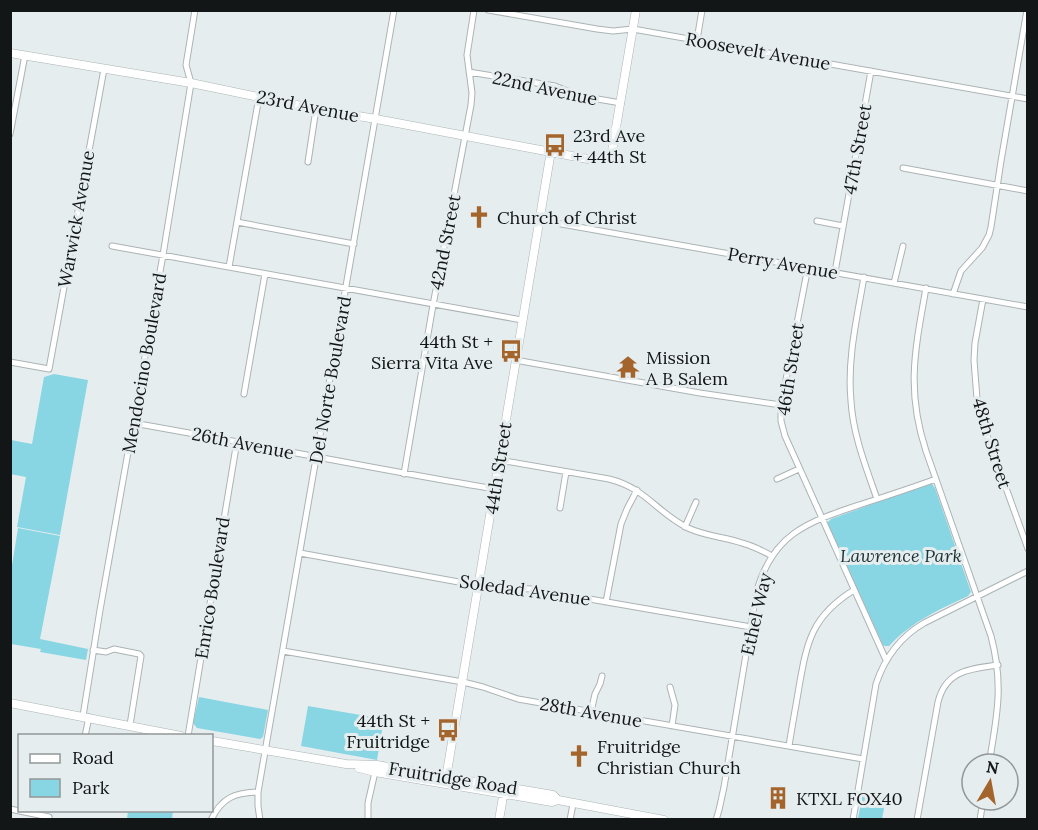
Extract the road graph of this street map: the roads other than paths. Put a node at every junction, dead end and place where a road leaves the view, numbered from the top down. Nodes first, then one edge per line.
1 (195, 10) edge
2 (394, 10) edge
3 (474, 10) edge
4 (488, 10) edge
5 (636, 10) edge
6 (702, 10) edge
7 (1027, 10) edge
8 (633, 29) junction
9 (697, 40) junction
10 (10, 53) edge
11 (25, 55) junction
12 (104, 69) junction
13 (871, 71) junction
14 (469, 72) junction
15 (191, 83) junction
16 (1012, 96) junction
17 (260, 97) junction
18 (1028, 99) edge
19 (621, 103) junction
20 (316, 109) junction
21 (376, 118) junction
22 (10, 134) edge
23 (465, 136) junction
24 (551, 151) junction
25 (308, 162) dead end
26 (903, 168) dead end
27 (997, 186) junction
28 (1028, 191) edge
29 (539, 220) junction
30 (818, 221) dead end
31 (237, 222) junction
32 (843, 226) junction
33 (354, 244) junction
34 (112, 246) dead end
35 (903, 246) dead end
36 (163, 255) junction
37 (229, 267) junction
38 (808, 267) junction
39 (835, 272) junction
40 (265, 274) junction
41 (864, 277) junction
42 (894, 283) junction
43 (346, 288) junction
44 (926, 288) junction
45 (954, 294) junction
46 (982, 299) junction
47 (433, 305) junction
48 (1028, 307) edge
49 (522, 320) junction
50 (515, 360) junction
51 (10, 362) edge
52 (244, 394) dead end
53 (781, 405) junction
54 (133, 423) junction
55 (237, 441) junction
56 (316, 458) junction
57 (499, 460) junction
58 (799, 469) junction
59 (566, 472) junction
60 (404, 474) junction
61 (777, 479) dead end
62 (936, 479) junction
63 (495, 489) junction
64 (637, 490) junction
65 (877, 499) junction
66 (696, 502) dead end
67 (560, 508) dead end
68 (821, 518) junction
69 (685, 527) junction
70 (1028, 549) edge
71 (300, 553) junction
72 (772, 556) junction
73 (1028, 571) edge
74 (479, 585) junction
75 (854, 590) junction
76 (977, 596) junction
77 (606, 602) junction
78 (751, 627) junction
79 (93, 650) junction
80 (283, 651) junction
81 (886, 660) junction
82 (998, 665) junction
83 (602, 676) dead end
84 (463, 682) junction
85 (670, 687) dead end
86 (10, 703) edge
87 (591, 712) junction
88 (86, 717) junction
89 (130, 725) junction
90 (672, 726) junction
91 (85, 734) edge
92 (176, 734) edge
93 (188, 734) edge
94 (731, 736) junction
95 (213, 741) edge
96 (789, 746) junction
97 (266, 750) junction
98 (991, 752) edge
99 (863, 759) junction
100 (346, 764) junction
101 (375, 772) junction
102 (446, 780) junction
103 (504, 790) junction
104 (258, 792) junction
105 (573, 804) junction
106 (27, 812) edge
107 (49, 816) edge
108 (644, 818) edge
109 (211, 819) edge
110 (260, 819) edge
111 (368, 819) edge
112 (499, 819) edge
113 (570, 819) edge
114 (663, 819) edge
115 (716, 819) edge
116 (853, 819) edge
117 (917, 819) edge

1 - 15 street, Mendocino Boulevard
2 - 21 street, Del Norte Boulevard
3 - 14 street, 42nd Street
4 - 8 street, Roosevelt Avenue
5 - 8 street
6 - 9 street
7 - 16 street
8 - 9 street, Roosevelt Avenue
8 - 19 street
9 - 13 street, Roosevelt Avenue
10 - 11 street, 23rd Avenue
11 - 12 street, 23rd Avenue
11 - 22 street
12 - 15 street, 23rd Avenue
12 - 51 street, Warwick Avenue
13 - 16 street, Roosevelt Avenue
13 - 32 street, 47th Street
14 - 19 street, 22nd Avenue
14 - 23 street, 42nd Street
15 - 17 street, 23rd Avenue
15 - 36 street, Mendocino Boulevard
16 - 18 street, Roosevelt Avenue
16 - 27 street
17 - 20 street, 23rd Avenue
17 - 31 street
19 - 24 street, 23rd Avenue
20 - 21 street, 23rd Avenue
20 - 25 street
21 - 23 street, 23rd Avenue
21 - 33 street, Del Norte Boulevard
23 - 24 street, 23rd Avenue
23 - 47 street, 42nd Street
24 - 29 street, 44th Street
26 - 27 street
27 - 28 street
27 - 45 street
29 - 38 street, Perry Avenue
29 - 49 street, 44th Street
30 - 32 street
31 - 33 street
31 - 37 street
32 - 39 street, 47th Street
33 - 43 street, Del Norte Boulevard
34 - 36 street
35 - 42 street
36 - 37 street
36 - 54 street, Mendocino Boulevard
37 - 40 street
38 - 39 street, Perry Avenue
38 - 53 street, 46th Street
39 - 41 street, Perry Avenue
40 - 43 street
40 - 52 street
41 - 42 street, Perry Avenue
41 - 65 street
42 - 44 street, Perry Avenue
43 - 47 street
43 - 56 street, Del Norte Boulevard
44 - 45 street, Perry Avenue
44 - 62 street
45 - 46 street, Perry Avenue
46 - 48 street, Perry Avenue
46 - 70 street, 48th Street
47 - 49 street
47 - 60 street, 42nd Street
49 - 50 street, 44th Street
50 - 53 street
50 - 57 street, 44th Street
53 - 58 street, 46th Street
54 - 55 street, 26th Avenue
54 - 79 street, Mendocino Boulevard
55 - 56 street, 26th Avenue
55 - 93 street, Enrico Boulevard
56 - 60 street, 26th Avenue
56 - 71 street, Del Norte Boulevard
57 - 59 street
57 - 63 street, 44th Street
58 - 61 street
58 - 68 street, 46th Street
59 - 64 street
59 - 67 street
60 - 63 street, 26th Avenue
62 - 65 street, Ethel Way
62 - 76 street
63 - 74 street, 44th Street
64 - 69 street
64 - 77 street
65 - 68 street, Ethel Way
66 - 69 street
68 - 72 street, Ethel Way
68 - 75 street, 46th Street
69 - 72 street
71 - 74 street, Soledad Avenue
71 - 80 street, Del Norte Boulevard
72 - 78 street, Ethel Way
73 - 76 street
74 - 77 street, Soledad Avenue
74 - 84 street, 44th Street
75 - 81 street, 46th Street
75 - 96 street
76 - 81 street
76 - 82 street
77 - 78 street, Soledad Avenue
78 - 94 street, Ethel Way
79 - 88 street, Mendocino Boulevard
79 - 89 street
80 - 84 street, 28th Avenue
80 - 97 street, Del Norte Boulevard
81 - 99 street
82 - 98 street
82 - 117 street
83 - 87 street
84 - 87 street, 28th Avenue
84 - 102 street, 44th Street
85 - 90 street
86 - 88 street
87 - 90 street, 28th Avenue
88 - 89 street
88 - 91 street, Mendocino Boulevard
89 - 92 street
90 - 94 street, 28th Avenue
94 - 96 street, 28th Avenue
94 - 115 street, Ethel Way
95 - 97 street, Fruitridge Road
96 - 99 street, 28th Avenue
97 - 100 street, Fruitridge Road
97 - 104 street
99 - 116 street
100 - 101 street, Fruitridge Road
100 - 102 street, Fruitridge Road
101 - 102 street, Fruitridge Road
101 - 111 street
102 - 103 street, Fruitridge Road
103 - 105 street, Fruitridge Road
103 - 112 street
104 - 109 street
104 - 110 street
105 - 108 street, Fruitridge Road
105 - 113 street
106 - 107 street
108 - 114 street, Fruitridge Road

